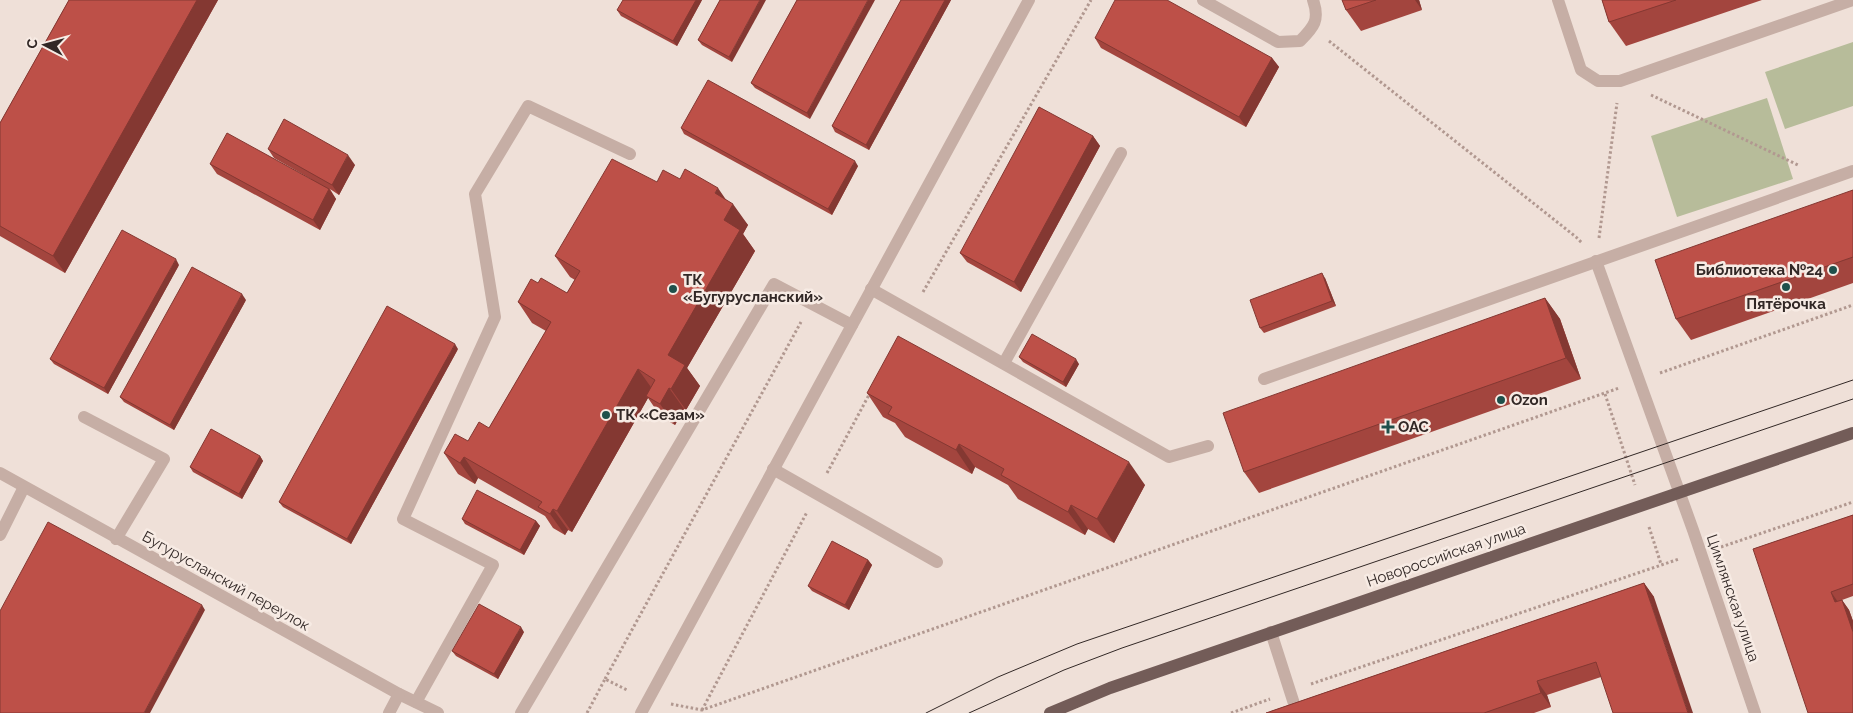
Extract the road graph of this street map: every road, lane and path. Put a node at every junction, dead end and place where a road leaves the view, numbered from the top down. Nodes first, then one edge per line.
1 (1029, 0) edge
2 (1091, 0) edge
3 (1203, 0) edge
4 (1314, 0) edge
5 (1558, 0) edge
6 (1853, 0) edge
7 (1313, 28) junction
8 (1620, 81) junction
9 (1121, 153) dead end
10 (630, 154) dead end
11 (1853, 171) edge
12 (1829, 180) junction
13 (1596, 261) junction
14 (871, 289) junction
15 (811, 303) junction
16 (1853, 305) edge
17 (912, 311) junction
18 (852, 325) junction
19 (1004, 363) junction
20 (1264, 379) dead end
21 (1640, 380) junction
22 (871, 389) edge
23 (1605, 394) junction
24 (84, 417) dead end
25 (1853, 433) edge
26 (1208, 446) dead end
27 (773, 469) junction
28 (0, 473) edge
29 (24, 487) junction
30 (1680, 493) junction
31 (816, 494) junction
32 (1853, 502) edge
33 (1642, 506) junction
34 (0, 535) edge
35 (116, 539) junction
36 (1700, 554) junction
37 (937, 562) dead end
38 (1661, 564) junction
39 (1271, 632) junction
40 (605, 679) junction
41 (1290, 691) junction
42 (399, 694) junction
43 (647, 700) junction
44 (416, 702) junction
45 (702, 710) junction
46 (389, 713) edge
47 (438, 713) edge
48 (521, 713) edge
49 (587, 713) edge
50 (641, 713) edge
51 (1050, 713) edge
52 (1231, 713) edge
53 (1297, 713) edge
54 (1755, 713) edge

1 - 14 street
2 - 17 path
3 - 7 street
4 - 7 street
5 - 8 street
6 - 8 street
7 - 13 path
8 - 12 path
8 - 13 path
9 - 19 street
10 - 44 street
11 - 12 street
12 - 13 street
13 - 20 street
13 - 21 street, Цимлянская улица
14 - 17 street
14 - 18 street
15 - 18 street
15 - 40 path
15 - 48 street
16 - 21 path
17 - 19 street
18 - 27 street
19 - 26 street
21 - 23 path
21 - 30 street, Цимлянская улица
22 - 31 path
23 - 33 path
23 - 45 path
24 - 35 street
25 - 30 main road, Новороссийская улица
27 - 31 street
27 - 43 street
28 - 29 street, Бугурусланский переулок
29 - 34 street
29 - 35 street, Бугурусланский переулок
30 - 33 main road, Новороссийская улица
30 - 36 street, Цимлянская улица
31 - 37 street
31 - 45 path
32 - 36 path
33 - 38 path
33 - 39 main road, Новороссийская улица
35 - 42 street, Бугурусланский переулок
36 - 38 path
36 - 54 street, Цимлянская улица
38 - 41 path
39 - 41 street
39 - 51 main road, Новороссийская улица
40 - 43 path
40 - 49 path
41 - 52 path
41 - 53 street
42 - 44 street, Бугурусланский переулок
42 - 46 street
43 - 45 path
43 - 50 street
44 - 47 street, Бугурусланский переулок

